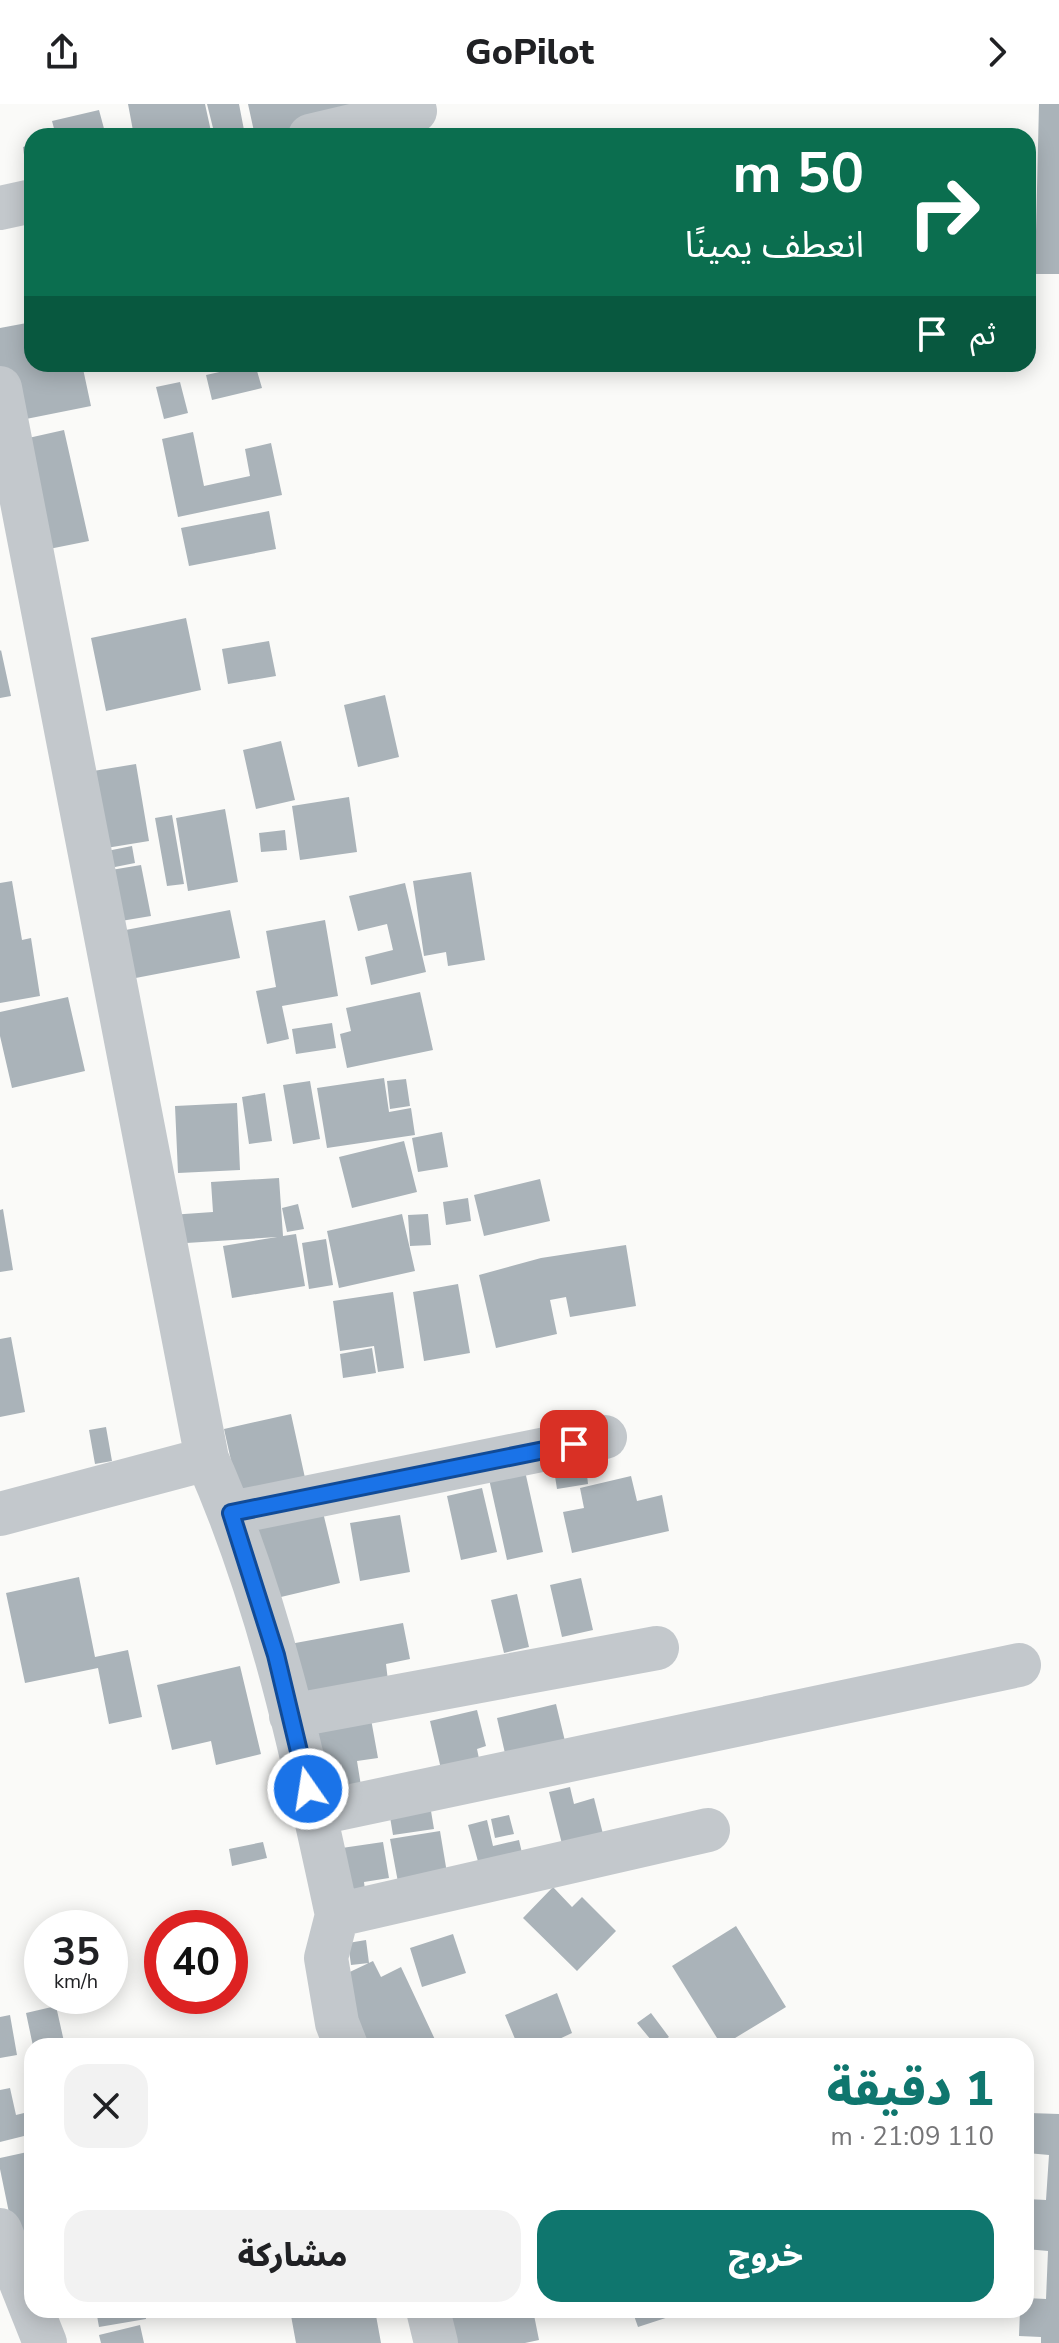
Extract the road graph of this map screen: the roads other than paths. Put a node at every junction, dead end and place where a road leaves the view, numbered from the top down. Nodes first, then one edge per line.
1 (415, 111) dead end
2 (344, 128) edge
3 (24, 203) edge
4 (0, 208) edge
5 (0, 388) edge
6 (605, 1437) dead end
7 (207, 1459) junction
8 (231, 1513) junction
9 (0, 1514) edge
10 (657, 1648) dead end
11 (1019, 1665) dead end
12 (291, 1716) junction
13 (314, 1814) junction
14 (708, 1830) dead end
15 (337, 1915) junction
16 (343, 2038) edge
17 (0, 2230) edge
18 (24, 2290) edge
19 (35, 2318) edge
20 (430, 2318) edge
21 (45, 2343) edge
22 (436, 2343) edge

1 - 2 street
3 - 4 street
5 - 7 street
6 - 8 street
7 - 8 street
7 - 9 street
8 - 12 street
10 - 12 street
11 - 13 street
12 - 13 street
13 - 15 street
14 - 15 street
15 - 16 street
17 - 18 street
19 - 21 street
20 - 22 street

